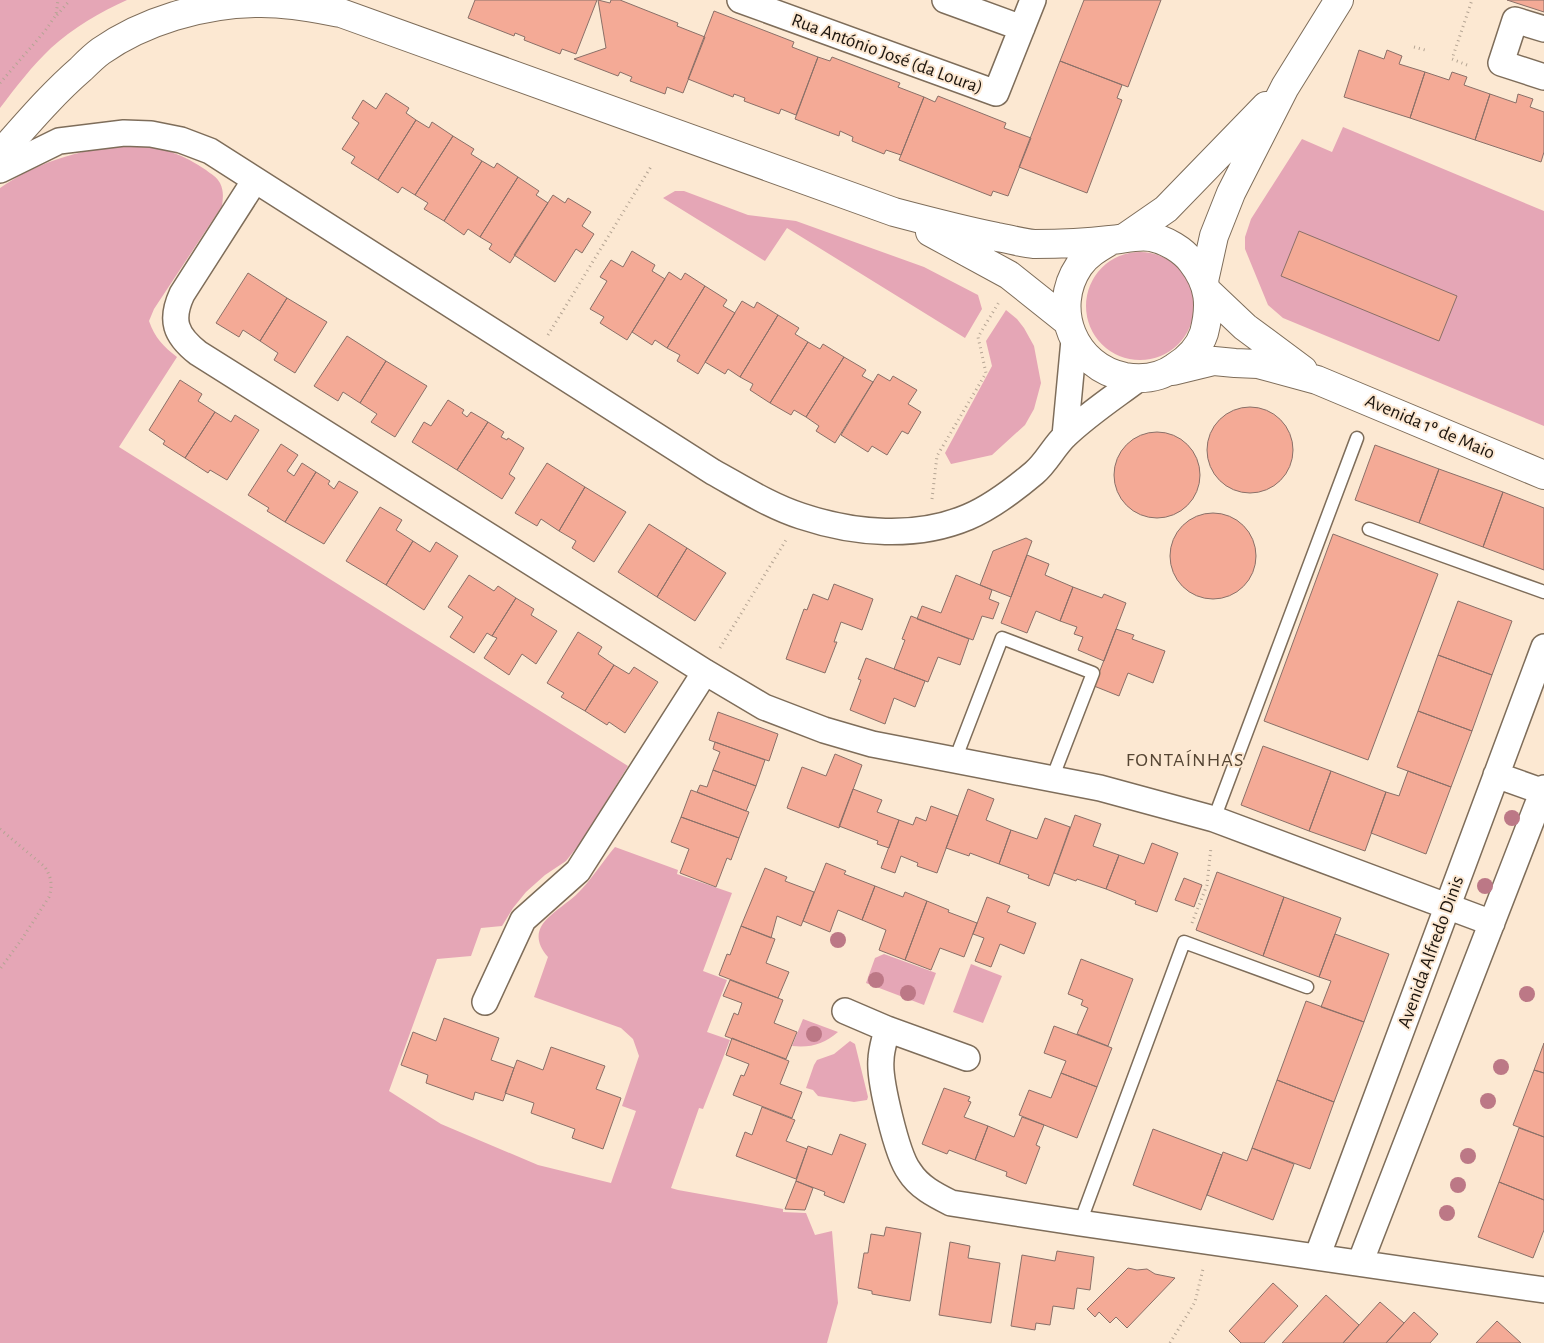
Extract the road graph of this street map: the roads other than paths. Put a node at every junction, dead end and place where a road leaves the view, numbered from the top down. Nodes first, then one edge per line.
1 (740, 0) edge
2 (945, 0) edge
3 (1033, 0) edge
4 (1340, 0) edge
5 (780, 7) edge
6 (1022, 28) junction
7 (1544, 29) edge
8 (1544, 77) edge
9 (1285, 87) junction
10 (0, 154) edge
11 (0, 170) edge
12 (256, 180) junction
13 (894, 212) junction
14 (1120, 238) junction
15 (1205, 286) junction
16 (1071, 331) junction
17 (1167, 373) junction
18 (1138, 379) junction
19 (1317, 380) junction
20 (1064, 436) junction
21 (1357, 438) dead end
22 (1544, 475) edge
23 (1369, 529) dead end
24 (1544, 592) edge
25 (1544, 647) edge
26 (705, 672) junction
27 (955, 760) junction
28 (1496, 775) junction
29 (1052, 779) junction
30 (1544, 791) edge
31 (1214, 819) junction
32 (1448, 907) junction
33 (1492, 923) junction
34 (1307, 987) dead end
35 (485, 1002) dead end
36 (845, 1011) dead end
37 (887, 1029) junction
38 (967, 1058) dead end
39 (1080, 1223) junction
40 (1317, 1257) junction
41 (1360, 1263) junction
42 (1544, 1290) edge

1 - 5 street, Rua António José (da Loura)
2 - 6 street
3 - 6 street
4 - 9 main road
5 - 6 street, Rua António José (da Loura)
7 - 8 street
9 - 14 main road
9 - 15 main road
10 - 13 main road
11 - 12 street
12 - 20 street
12 - 26 street
13 - 14 main road
13 - 16 main road
14 - 15 main road
14 - 16 main road
15 - 17 main road
15 - 19 main road, Avenida 1º de Maio
16 - 18 main road
16 - 20 street
17 - 18 main road
17 - 19 main road, Avenida 1º de Maio
18 - 20 street
19 - 22 main road, Avenida 1º de Maio
21 - 31 lane
23 - 24 lane
25 - 28 street, Avenida Alfredo Dinis
26 - 27 street
26 - 35 street
27 - 29 street
27 - 29 lane
28 - 30 street
28 - 32 street, Avenida Alfredo Dinis
29 - 31 street
30 - 33 street
31 - 32 street
32 - 33 street
32 - 40 street, Avenida Alfredo Dinis
33 - 41 street
34 - 39 lane
36 - 37 street
37 - 38 street
37 - 39 street
39 - 40 street
40 - 41 street
41 - 42 street

